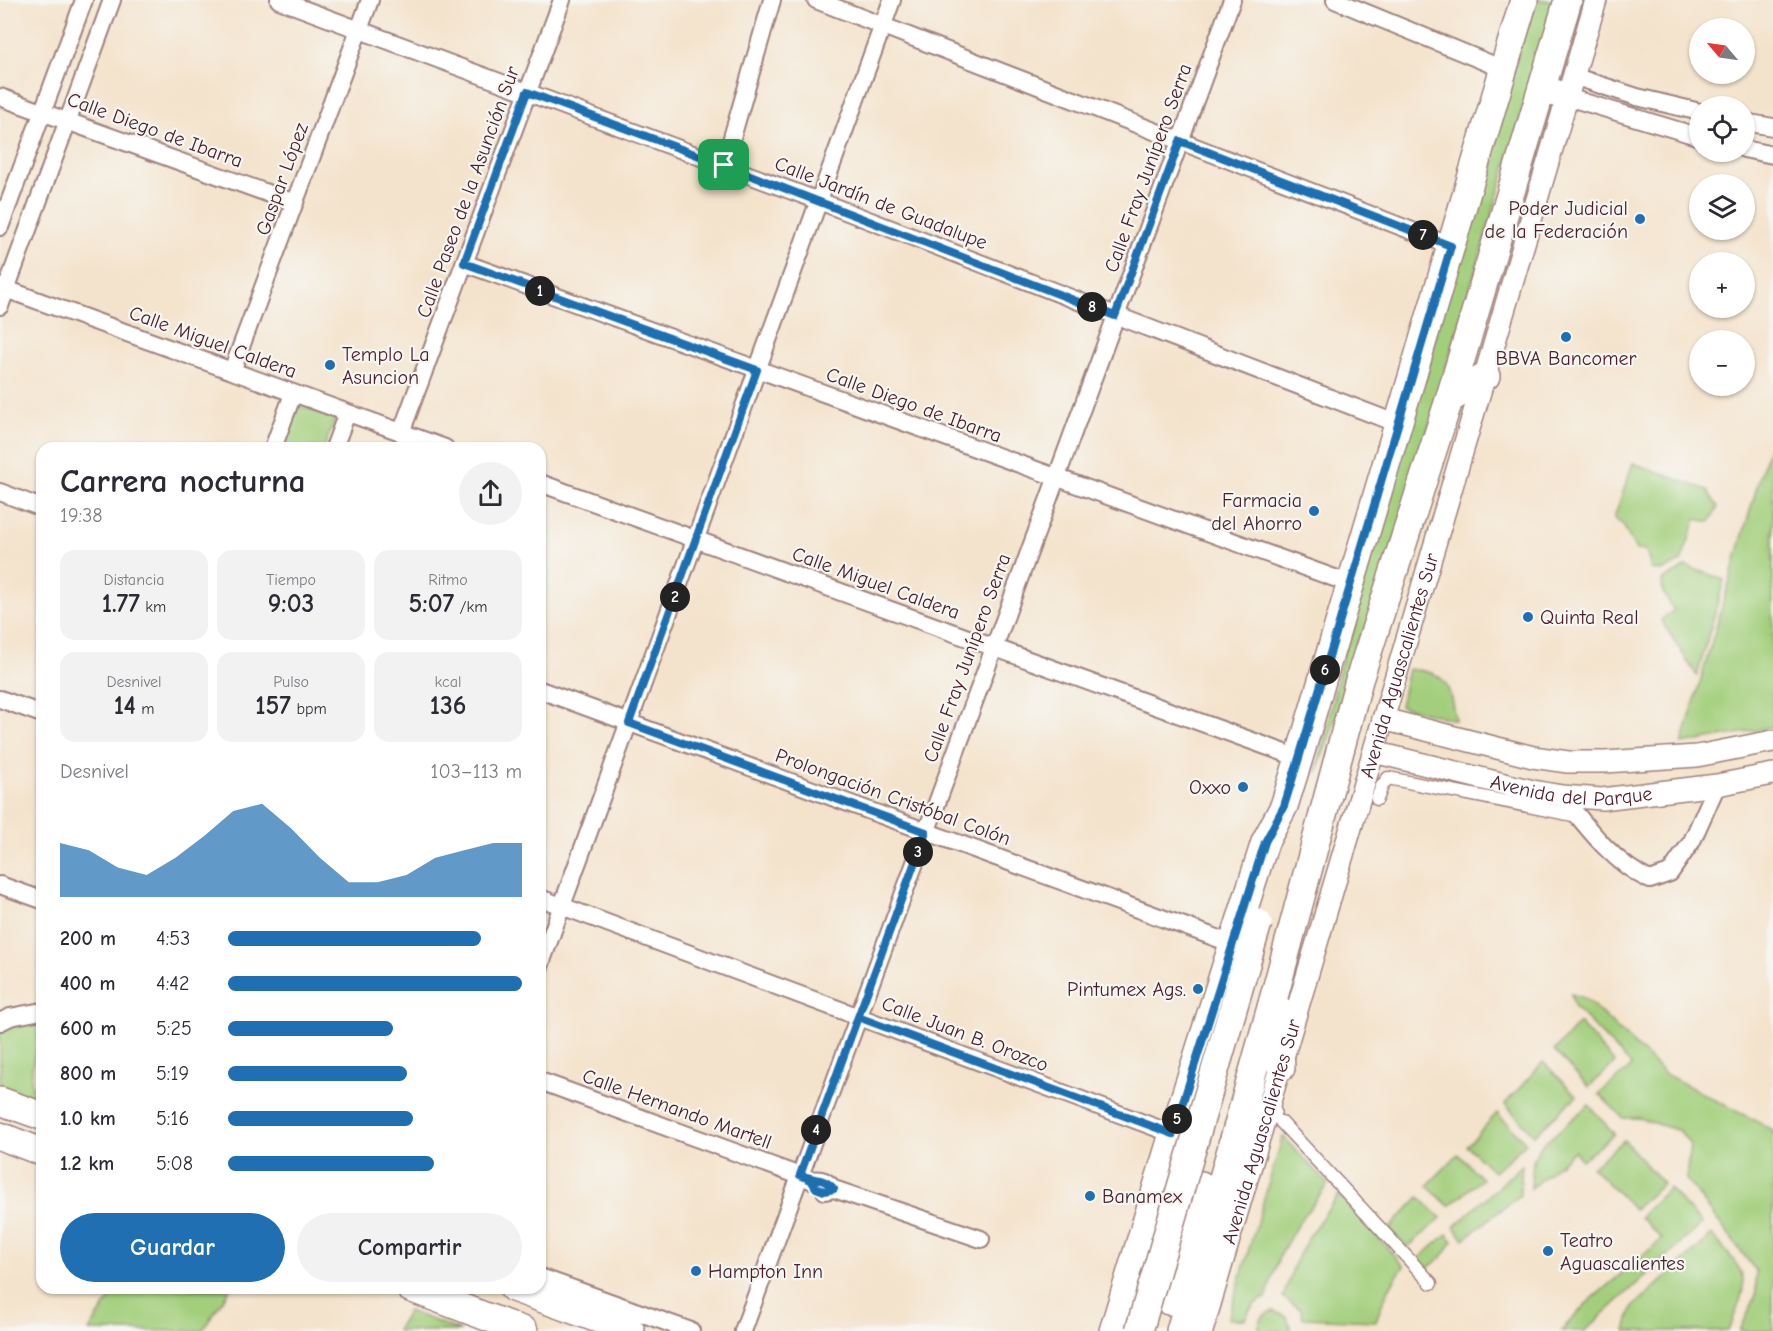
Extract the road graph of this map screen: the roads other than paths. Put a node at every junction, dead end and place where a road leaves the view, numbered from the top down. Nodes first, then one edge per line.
1 (84, 0) edge
2 (112, 0) edge
3 (279, 0) edge
4 (370, 0) edge
5 (562, 0) edge
6 (772, 0) edge
7 (816, 0) edge
8 (892, 0) edge
9 (1232, 0) edge
10 (1335, 0) edge
11 (1524, 0) edge
12 (1568, 0) edge
13 (1596, 0) edge
14 (883, 25) junction
15 (359, 30) junction
16 (1503, 69) junction
17 (1570, 86) junction
18 (1542, 89) junction
19 (527, 92) junction
20 (0, 97) edge
21 (1689, 109) edge
22 (41, 112) junction
23 (68, 121) junction
24 (1755, 124) edge
25 (1773, 127) edge
26 (1689, 132) edge
27 (1180, 141) junction
28 (1755, 151) edge
29 (1773, 155) edge
30 (724, 165) junction
31 (819, 201) junction
32 (296, 203) junction
33 (0, 227) edge
34 (1451, 246) junction
35 (464, 263) junction
36 (3, 288) edge
37 (0, 306) edge
38 (1115, 316) junction
39 (757, 370) junction
40 (232, 371) junction
41 (1486, 376) junction
42 (293, 393) junction
43 (1449, 400) junction
44 (347, 413) junction
45 (1398, 424) junction
46 (401, 433) junction
47 (275, 442) edge
48 (335, 442) edge
49 (427, 442) edge
50 (1056, 478) junction
51 (546, 485) edge
52 (0, 492) edge
53 (36, 506) edge
54 (695, 540) junction
55 (1351, 584) junction
56 (994, 648) junction
57 (1359, 680) junction
58 (546, 692) edge
59 (0, 699) edge
60 (36, 712) edge
61 (1383, 719) junction
62 (629, 723) junction
63 (1773, 741) edge
64 (1374, 752) junction
65 (1299, 758) junction
66 (1773, 774) edge
67 (1717, 785) junction
68 (1562, 796) junction
69 (1377, 799) dead end
70 (1284, 806) junction
71 (1578, 816) junction
72 (926, 832) junction
73 (0, 885) edge
74 (36, 898) edge
75 (546, 900) edge
76 (562, 906) junction
77 (1233, 944) junction
78 (546, 950) edge
79 (1277, 986) junction
80 (36, 1012) edge
81 (858, 1017) junction
82 (0, 1022) edge
83 (1281, 1068) junction
84 (546, 1083) edge
85 (0, 1101) edge
86 (36, 1114) edge
87 (1274, 1117) junction
88 (1173, 1134) junction
89 (0, 1136) edge
90 (1232, 1144) junction
91 (36, 1150) edge
92 (805, 1178) junction
93 (981, 1239) dead end
94 (1130, 1277) junction
95 (546, 1279) edge
96 (1431, 1283) dead end
97 (426, 1294) edge
98 (529, 1294) edge
99 (1179, 1330) edge
100 (524, 1331) edge
101 (631, 1331) edge
102 (691, 1331) edge
103 (742, 1331) edge
104 (1113, 1331) edge
105 (1139, 1331) edge
106 (1150, 1331) edge

1 - 22 street
2 - 23 street
3 - 15 street, Calle Jardín de Guadalupe
4 - 15 street, Gaspar López
5 - 19 street, Calle Paseo de la Asunción Sur
6 - 30 street
7 - 14 street
8 - 14 street
9 - 27 street, Calle Fray Junípero Serra
10 - 16 street
11 - 16 main road
12 - 18 main road, Avenida Aguascalientes Sur
13 - 17 street, Avenida Aguascalientes Sur
14 - 27 street
14 - 31 street
15 - 19 street, Calle Jardín de Guadalupe
15 - 32 street, Gaspar López
16 - 34 main road
17 - 18 main road
17 - 21 street
17 - 26 street
17 - 41 street, Avenida Aguascalientes Sur
18 - 43 main road, Avenida Aguascalientes Sur
19 - 30 street, Calle Jardín de Guadalupe
19 - 35 street, Calle Paseo de la Asunción Sur
20 - 22 street, Calle Diego de Ibarra
22 - 23 street, Calle Diego de Ibarra
22 - 33 street
23 - 32 street, Calle Diego de Ibarra
23 - 36 street
24 - 25 street
27 - 34 street
27 - 38 street, Calle Fray Junípero Serra
28 - 29 street
30 - 31 street, Calle Jardín de Guadalupe
31 - 38 street, Calle Jardín de Guadalupe
31 - 39 street
32 - 40 street, Gaspar López
34 - 45 main road
35 - 39 street, Calle Diego de Ibarra
35 - 46 street, Calle Paseo de la Asunción Sur
36 - 37 street
36 - 40 street, Calle Miguel Caldera
38 - 45 street, Calle Jardín de Guadalupe
38 - 50 street, Calle Fray Junípero Serra
39 - 50 street, Calle Diego de Ibarra
39 - 54 street
40 - 42 street, Calle Miguel Caldera
41 - 43 main road
41 - 61 street, Avenida Aguascalientes Sur
42 - 44 street, Calle Miguel Caldera
42 - 47 street
43 - 57 main road, Avenida Aguascalientes Sur
44 - 46 street, Calle Miguel Caldera
44 - 48 street
45 - 55 main road
46 - 49 street, Calle Miguel Caldera
50 - 55 street, Calle Diego de Ibarra
50 - 56 street, Calle Fray Junípero Serra
51 - 54 street, Calle Miguel Caldera
52 - 53 street
54 - 56 street, Calle Miguel Caldera
54 - 62 street
55 - 65 main road
56 - 65 street, Calle Miguel Caldera
56 - 72 street, Calle Fray Junípero Serra
57 - 79 main road, Avenida Aguascalientes Sur
57 - 99 main road, Avenida Aguascalientes Sur
58 - 62 street, Prolongación Cristóbal Colón
59 - 60 street
61 - 63 street, Avenida del Parque
61 - 64 street, Avenida Aguascalientes Sur
62 - 72 street, Prolongación Cristóbal Colón
62 - 76 street
64 - 68 street, Avenida del Parque
64 - 83 street, Avenida Aguascalientes Sur
65 - 70 main road
66 - 67 street, Avenida del Parque
67 - 68 street, Avenida del Parque
67 - 71 street
68 - 71 street
69 - 71 street
70 - 77 main road
70 - 105 main road, bridge
72 - 77 street, Prolongación Cristóbal Colón
72 - 81 street, Calle Fray Junípero Serra
73 - 74 street
75 - 76 street, Calle Juan B. Orozco
76 - 78 street
76 - 81 street, Calle Juan B. Orozco
77 - 88 main road
79 - 83 main road
79 - 90 main road, Avenida Aguascalientes Sur
80 - 82 street
81 - 88 street, Calle Juan B. Orozco
81 - 92 street, Calle Fray Junípero Serra
83 - 87 street, Avenida Aguascalientes Sur
84 - 92 street, Calle Hernando Martell
85 - 86 main road
87 - 90 main road
87 - 96 street
87 - 99 street, Avenida Aguascalientes Sur
88 - 94 main road
89 - 91 main road
90 - 99 main road, Avenida Aguascalientes Sur
92 - 93 street, Calle Hernando Martell
92 - 103 street, Calle Fray Junípero Serra
94 - 104 main road
94 - 106 main road
95 - 102 street
97 - 100 main road
98 - 101 main road

